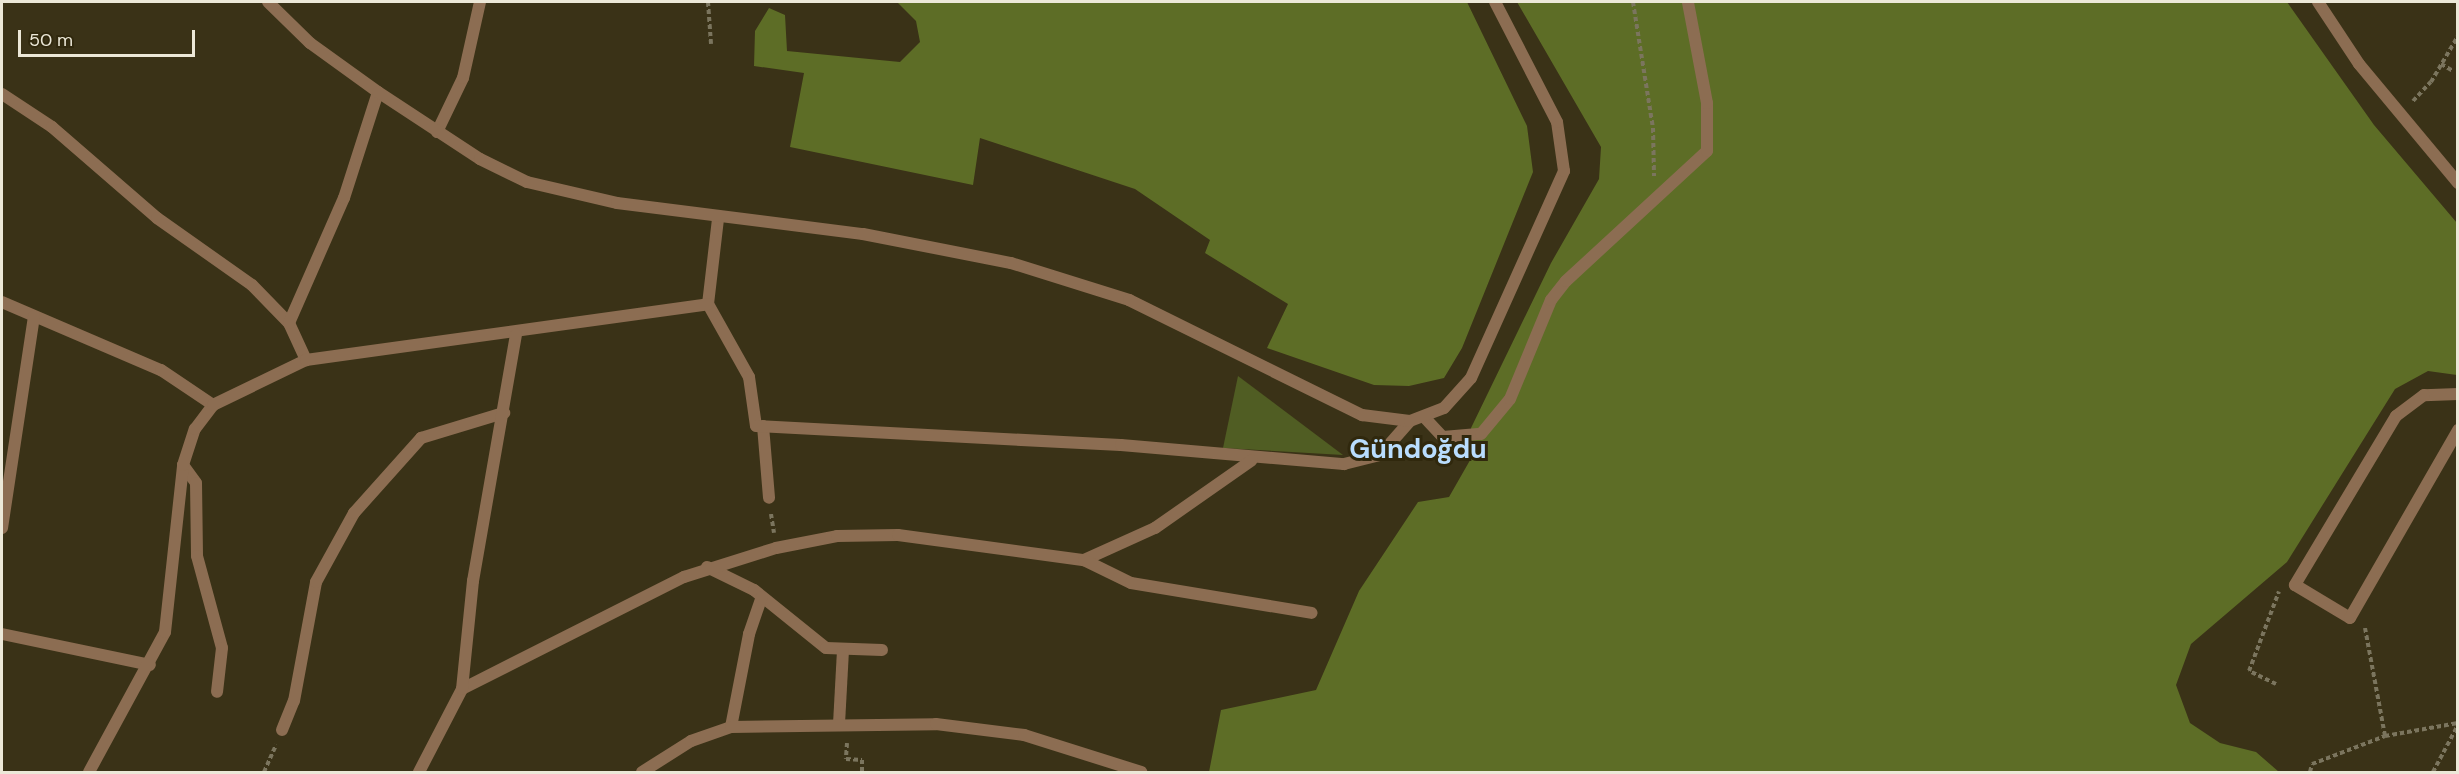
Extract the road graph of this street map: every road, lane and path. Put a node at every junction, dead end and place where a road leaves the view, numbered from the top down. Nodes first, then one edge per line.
1 (268, 2) edge
2 (480, 2) edge
3 (708, 2) edge
4 (1495, 2) edge
5 (1633, 2) edge
6 (1688, 2) edge
7 (2318, 2) edge
8 (2457, 36) edge
9 (711, 44) dead end
10 (2441, 64) junction
11 (2453, 71) dead end
12 (378, 92) junction
13 (2, 94) edge
14 (2398, 113) junction
15 (437, 132) junction
16 (2457, 183) edge
17 (1651, 206) junction
18 (718, 219) junction
19 (2, 302) edge
20 (708, 304) junction
21 (34, 316) junction
22 (289, 323) junction
23 (516, 334) junction
24 (306, 360) junction
25 (2457, 394) edge
26 (213, 405) junction
27 (504, 412) junction
28 (1425, 418) junction
29 (1410, 422) junction
30 (763, 426) junction
31 (2457, 430) edge
32 (1252, 460) junction
33 (183, 465) junction
34 (769, 498) joint
35 (2, 528) edge
36 (776, 548) junction
37 (1084, 560) junction
38 (707, 567) junction
39 (2295, 585) junction
40 (762, 597) junction
41 (1312, 613) dead end
42 (2350, 618) junction
43 (2, 634) edge
44 (882, 650) dead end
45 (843, 651) junction
46 (150, 665) junction
47 (2276, 684) dead end
48 (462, 689) junction
49 (217, 692) dead end
50 (839, 724) junction
51 (2457, 724) edge
52 (731, 727) junction
53 (282, 730) joint
54 (2385, 736) junction
55 (846, 759) dead end
56 (89, 772) edge
57 (264, 772) edge
58 (419, 772) edge
59 (642, 772) edge
60 (862, 772) edge
61 (1141, 772) edge
62 (2310, 772) edge
63 (2433, 772) edge

1 - 12 street
2 - 15 street
3 - 9 path
4 - 28 street
5 - 17 path
6 - 17 street
7 - 14 street
8 - 10 path
10 - 11 path
10 - 14 path
12 - 15 street
12 - 22 street
13 - 22 street
14 - 16 street
15 - 18 street
17 - 28 street
18 - 20 street
18 - 29 street
19 - 21 street
20 - 23 street
20 - 30 street
21 - 26 street
21 - 35 street
22 - 24 street
23 - 24 street
23 - 27 street
24 - 26 street
25 - 39 street
26 - 33 street
27 - 48 street
27 - 53 street
28 - 29 street
29 - 32 street
30 - 32 street
30 - 34 street
31 - 42 street
32 - 37 street
33 - 46 street
33 - 49 street
34 - 36 path
36 - 37 street
36 - 38 street
37 - 41 street
38 - 40 street
38 - 48 street
39 - 42 street
39 - 47 path
40 - 45 street
40 - 52 street
42 - 54 path
43 - 46 street
44 - 45 street
45 - 50 street
46 - 56 street
48 - 58 street
50 - 52 street
50 - 61 street
51 - 54 path
51 - 63 path
52 - 59 street
53 - 57 path
54 - 62 path
55 - 60 path

